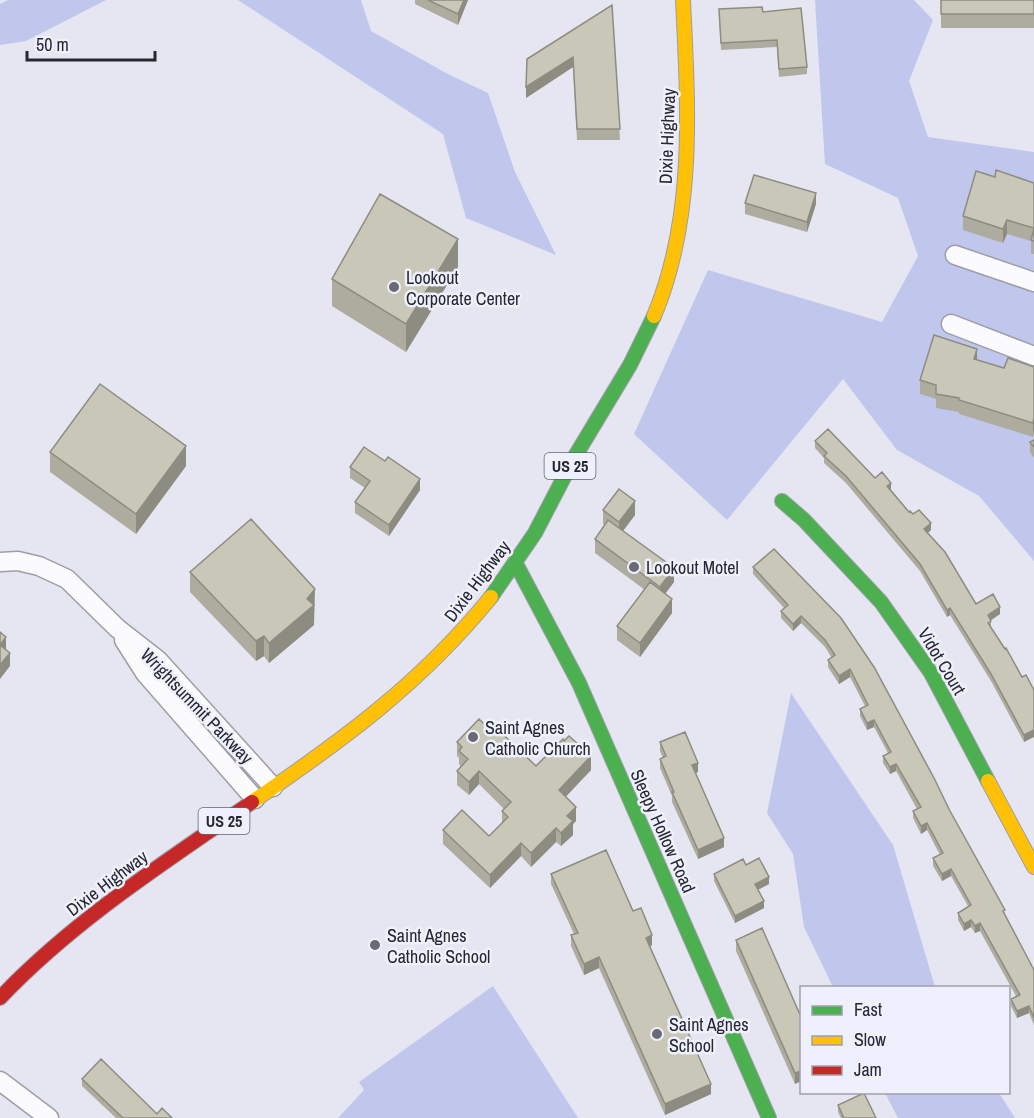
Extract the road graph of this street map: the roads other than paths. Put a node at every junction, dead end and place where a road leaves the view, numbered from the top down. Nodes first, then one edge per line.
1 (683, 0) edge
2 (955, 255) dead end
3 (1034, 282) edge
4 (951, 324) dead end
5 (1034, 356) edge
6 (782, 501) dead end
7 (0, 562) edge
8 (515, 562) junction
9 (117, 628) junction
10 (273, 787) junction
11 (255, 799) junction
12 (1034, 867) edge
13 (0, 998) edge
14 (0, 1081) edge
15 (50, 1118) edge
16 (770, 1118) edge

1 - 8 main road, Dixie Highway / US 25
2 - 3 street
4 - 5 street
6 - 12 main road, Vidot Court
7 - 9 street, Wrightsummit Parkway
8 - 10 main road, Dixie Highway / US 25
8 - 16 main road, Sleepy Hollow Road
9 - 10 street, Wrightsummit Parkway
9 - 11 street, Wrightsummit Parkway
10 - 11 main road, Dixie Highway / US 25
11 - 13 main road, Dixie Highway / US 25
14 - 15 street

